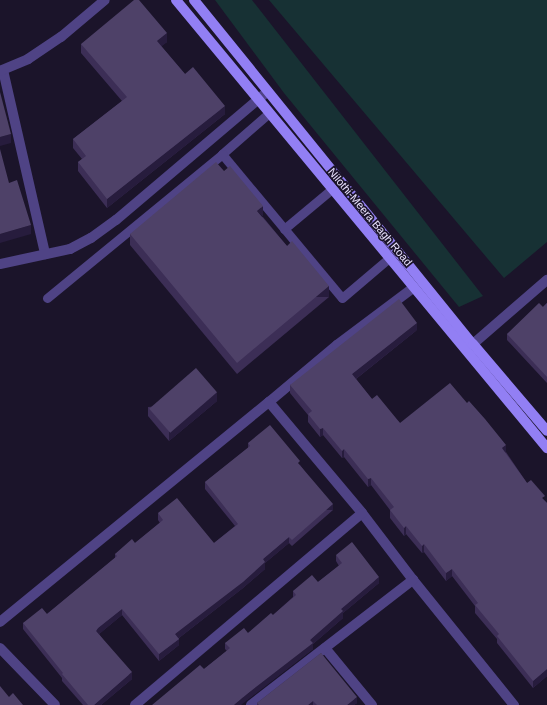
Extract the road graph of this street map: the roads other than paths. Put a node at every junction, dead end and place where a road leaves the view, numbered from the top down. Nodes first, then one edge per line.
1 (105, 0) edge
2 (176, 0) edge
3 (194, 0) edge
4 (1, 70) edge
5 (268, 91) junction
6 (258, 100) junction
7 (269, 113) junction
8 (222, 154) junction
9 (332, 189) junction
10 (284, 229) junction
11 (45, 254) junction
12 (389, 258) junction
13 (0, 264) edge
14 (547, 280) edge
15 (413, 288) junction
16 (47, 298) dead end
17 (473, 344) junction
18 (269, 402) junction
19 (547, 431) edge
20 (547, 448) edge
21 (362, 513) junction
22 (413, 580) junction
23 (0, 622) edge
24 (0, 648) edge
25 (325, 648) junction
26 (55, 705) edge
27 (135, 705) edge
28 (251, 705) edge
29 (372, 705) edge
30 (514, 705) edge

1 - 4 street
2 - 6 street, Nilothi-Meera Bagh Road
3 - 5 street, Nilothi-Meera Bagh Road
4 - 11 street
5 - 6 street
5 - 17 street, Nilothi-Meera Bagh Road
6 - 7 street, Nilothi-Meera Bagh Road
6 - 11 street
7 - 8 lane
7 - 9 street, Nilothi-Meera Bagh Road
8 - 10 lane
8 - 16 lane
9 - 10 lane
9 - 12 street, Nilothi-Meera Bagh Road
10 - 12 lane
11 - 13 street
12 - 15 street, Nilothi-Meera Bagh Road
14 - 17 street
15 - 18 street
15 - 20 street, Nilothi-Meera Bagh Road
17 - 19 street, Nilothi-Meera Bagh Road
18 - 21 street
18 - 23 street
21 - 22 street
21 - 27 street
22 - 25 street
22 - 30 street
24 - 26 street
25 - 28 street
25 - 29 street

